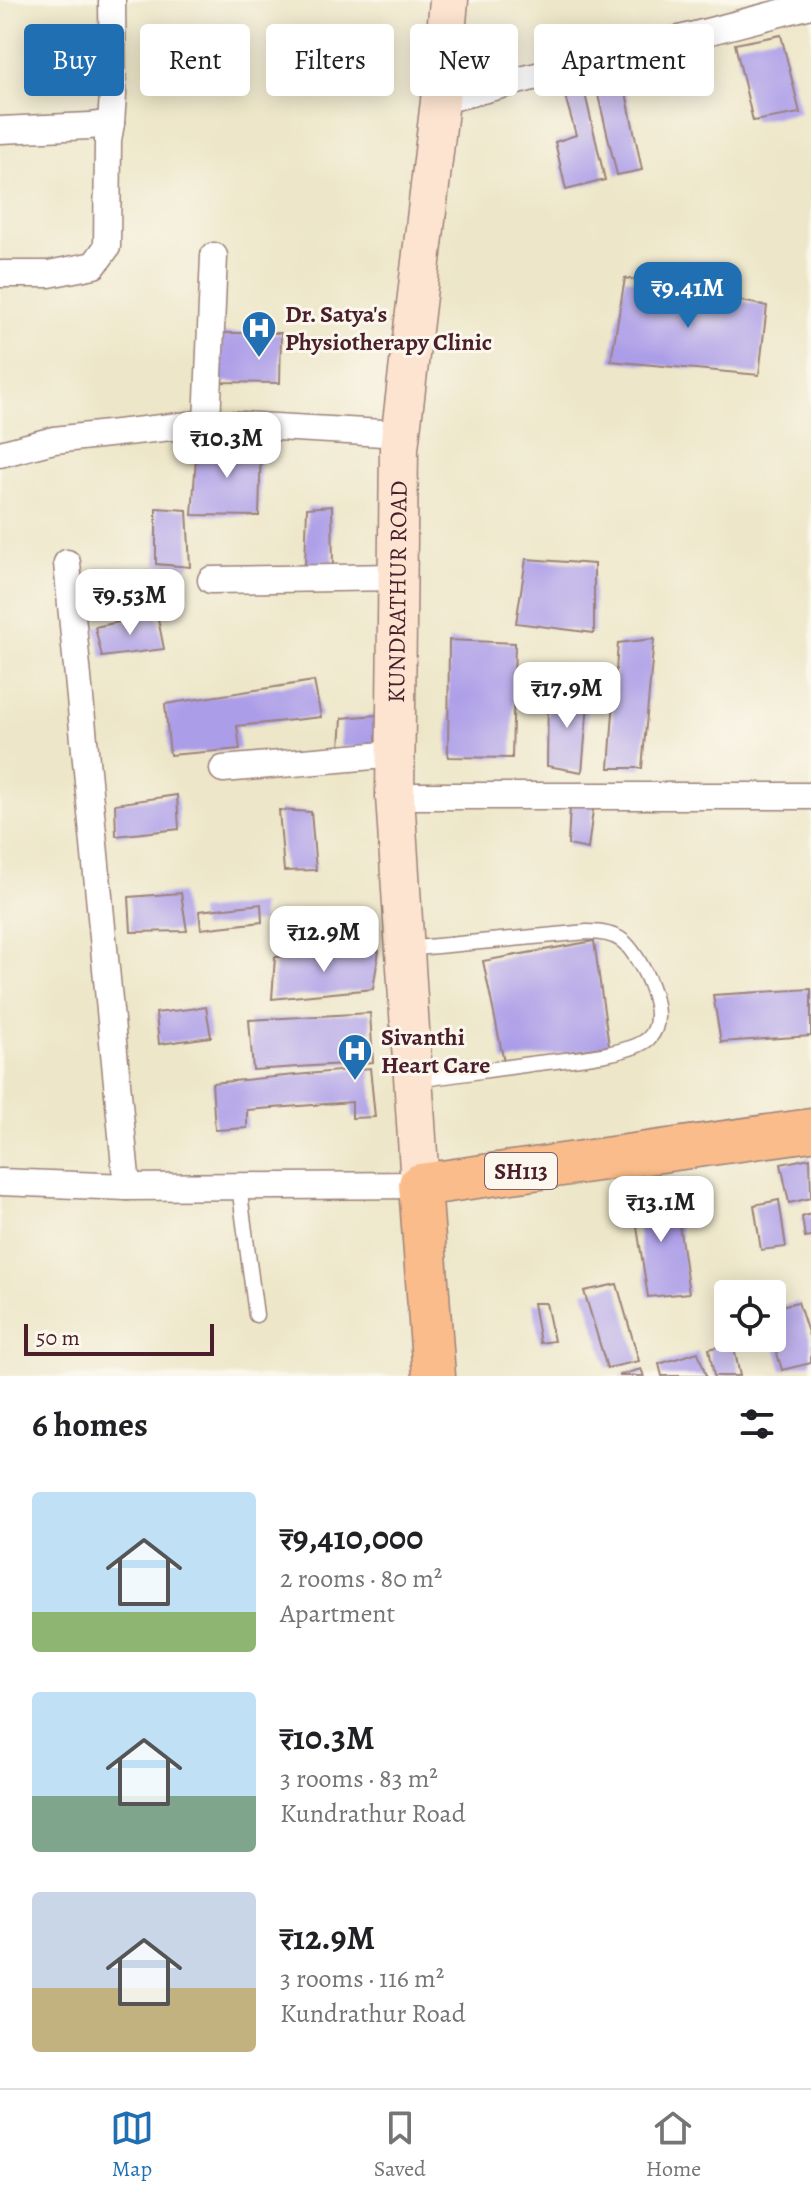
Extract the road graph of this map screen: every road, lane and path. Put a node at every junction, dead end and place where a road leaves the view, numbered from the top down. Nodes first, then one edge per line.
1 (112, 0) edge
2 (449, 0) edge
3 (811, 5) edge
4 (440, 101) junction
5 (111, 123) junction
6 (0, 130) edge
7 (214, 256) dead end
8 (0, 274) edge
9 (207, 423) junction
10 (401, 434) junction
11 (0, 454) edge
12 (67, 563) dead end
13 (397, 577) junction
14 (211, 580) dead end
15 (396, 754) junction
16 (223, 769) dead end
17 (395, 796) junction
18 (811, 796) edge
19 (405, 949) junction
20 (413, 1080) junction
21 (811, 1130) edge
22 (0, 1182) edge
23 (420, 1185) junction
24 (239, 1186) junction
25 (127, 1187) junction
26 (256, 1315) dead end
27 (434, 1376) edge

1 - 5 street
2 - 4 street, KUNDRATHUR ROAD
3 - 4 street
4 - 10 street, KUNDRATHUR ROAD
5 - 6 street
5 - 8 street
7 - 9 street
9 - 10 street
9 - 11 street
10 - 13 street, KUNDRATHUR ROAD
12 - 25 street
13 - 14 street
13 - 15 street, KUNDRATHUR ROAD
15 - 16 street
15 - 17 street, KUNDRATHUR ROAD
17 - 18 street
17 - 19 street, KUNDRATHUR ROAD
19 - 20 street, KUNDRATHUR ROAD
19 - 20 lane
20 - 23 street, KUNDRATHUR ROAD
21 - 23 main road, SH113
22 - 25 street
23 - 24 street
23 - 27 main road
24 - 25 street
24 - 26 lane

